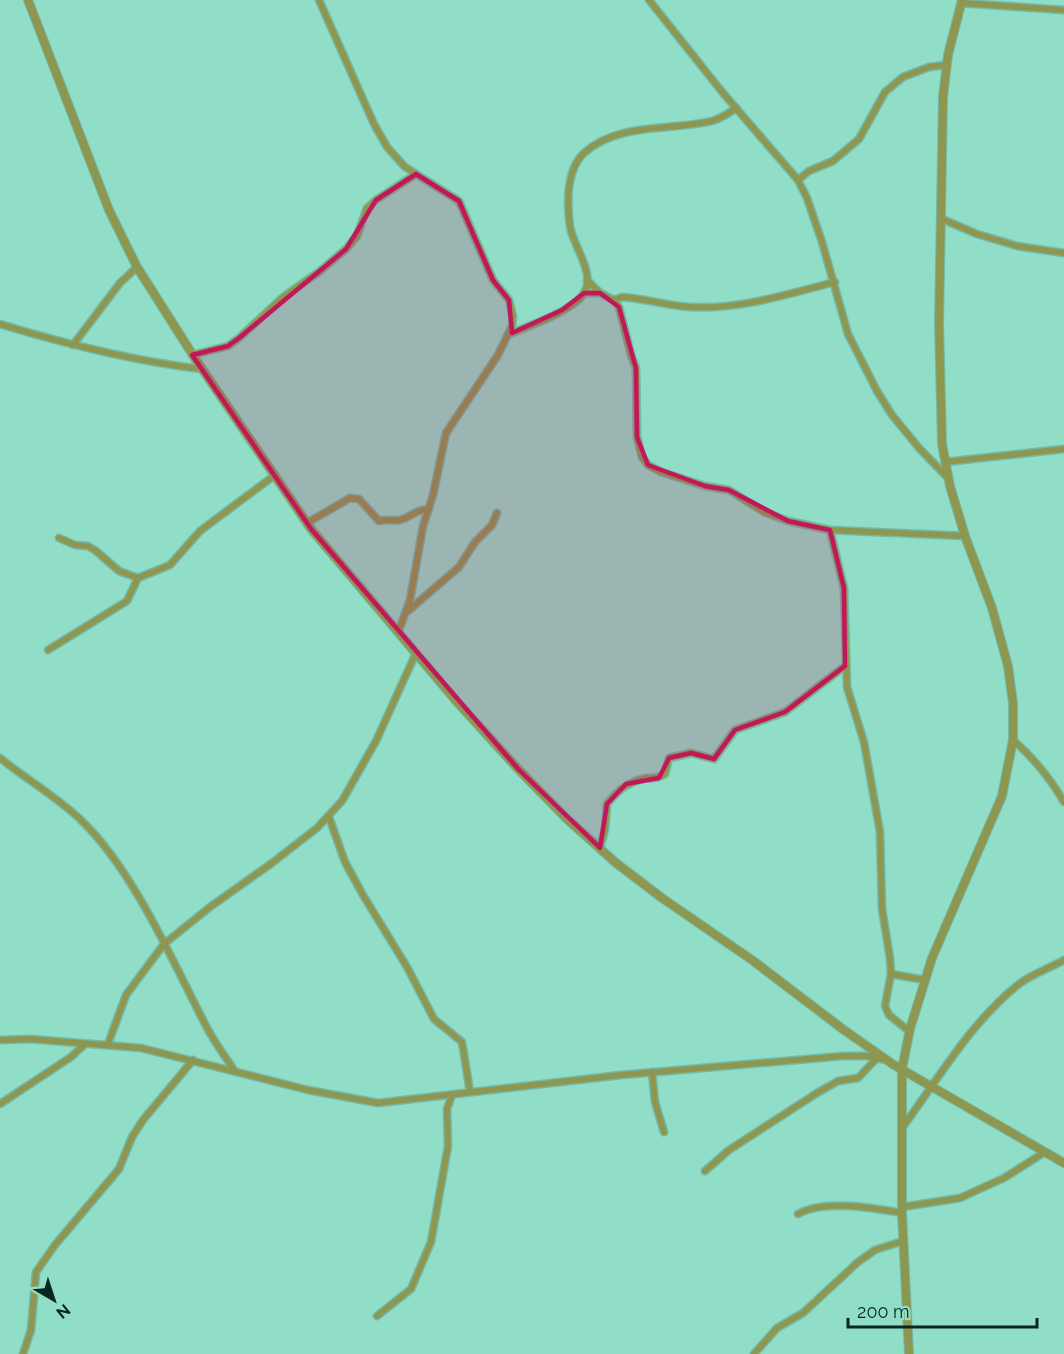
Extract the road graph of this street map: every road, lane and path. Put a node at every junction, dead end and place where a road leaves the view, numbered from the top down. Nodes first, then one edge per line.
1 (28, 0) edge
2 (319, 0) edge
3 (649, 0) edge
4 (961, 2) edge
5 (1064, 10) edge
6 (946, 65) junction
7 (736, 108) junction
8 (416, 174) junction
9 (798, 180) junction
10 (942, 219) junction
11 (1064, 253) edge
12 (137, 267) junction
13 (587, 280) junction
14 (835, 282) junction
15 (584, 293) junction
16 (600, 293) junction
17 (614, 300) junction
18 (0, 324) edge
19 (509, 334) junction
20 (73, 345) junction
21 (192, 355) junction
22 (202, 369) junction
23 (1064, 449) edge
24 (945, 462) junction
25 (275, 475) junction
26 (949, 479) junction
27 (429, 509) junction
28 (496, 513) dead end
29 (307, 523) junction
30 (830, 530) junction
31 (965, 536) junction
32 (59, 538) dead end
33 (138, 578) junction
34 (407, 611) junction
35 (398, 633) junction
36 (48, 650) dead end
37 (417, 653) junction
38 (845, 666) junction
39 (1013, 740) junction
40 (0, 758) edge
41 (1064, 802) edge
42 (329, 817) junction
43 (600, 848) junction
44 (164, 944) junction
45 (1064, 960) edge
46 (891, 974) junction
47 (925, 980) junction
48 (909, 1031) junction
49 (0, 1040) edge
50 (85, 1044) junction
51 (108, 1044) junction
52 (876, 1059) junction
53 (193, 1060) junction
54 (887, 1060) junction
55 (902, 1070) junction
56 (234, 1071) junction
57 (652, 1072) junction
58 (932, 1087) junction
59 (470, 1092) junction
60 (452, 1095) junction
61 (0, 1104) edge
62 (902, 1128) junction
63 (664, 1131) dead end
64 (1045, 1152) junction
65 (1064, 1163) edge
66 (705, 1171) dead end
67 (902, 1210) junction
68 (798, 1214) dead end
69 (903, 1241) junction
70 (376, 1316) dead end
71 (22, 1354) edge
72 (754, 1354) edge
73 (909, 1354) edge

1 - 12 street
2 - 8 street
3 - 7 street
4 - 5 street
4 - 6 street
6 - 9 street
6 - 10 street
7 - 9 street
7 - 13 street
8 - 19 street
8 - 21 street
9 - 14 street
10 - 11 street
10 - 24 street
12 - 20 street
12 - 21 street
13 - 15 street
13 - 16 street
14 - 17 street
14 - 26 street
15 - 16 street
15 - 19 street
16 - 17 street
17 - 30 street
18 - 20 street
19 - 27 street
20 - 22 street
21 - 22 street
22 - 25 street
23 - 24 street
24 - 26 street
25 - 29 street
25 - 33 street
26 - 31 street
27 - 29 street
27 - 34 street
28 - 34 street
29 - 35 street
30 - 31 street
30 - 38 street
31 - 39 street
32 - 33 street
33 - 36 street
34 - 35 street
35 - 37 street
37 - 42 street
37 - 43 street
38 - 43 street
38 - 46 street
39 - 41 street
39 - 47 street
40 - 44 street
42 - 44 street
42 - 59 street
43 - 54 street
44 - 51 street
44 - 56 street
45 - 58 street
46 - 47 street
46 - 48 street
47 - 48 street
48 - 55 street
49 - 50 street
50 - 51 street
50 - 61 street
51 - 53 street
52 - 54 street
52 - 57 street
52 - 66 street
53 - 56 street
53 - 71 street
54 - 55 street
55 - 58 street
55 - 62 street
56 - 60 street
57 - 59 street
57 - 63 street
58 - 62 street
58 - 64 street
59 - 60 street
60 - 70 street
62 - 67 street
64 - 65 street
64 - 67 street
67 - 68 street
67 - 69 street
69 - 72 street
69 - 73 street

